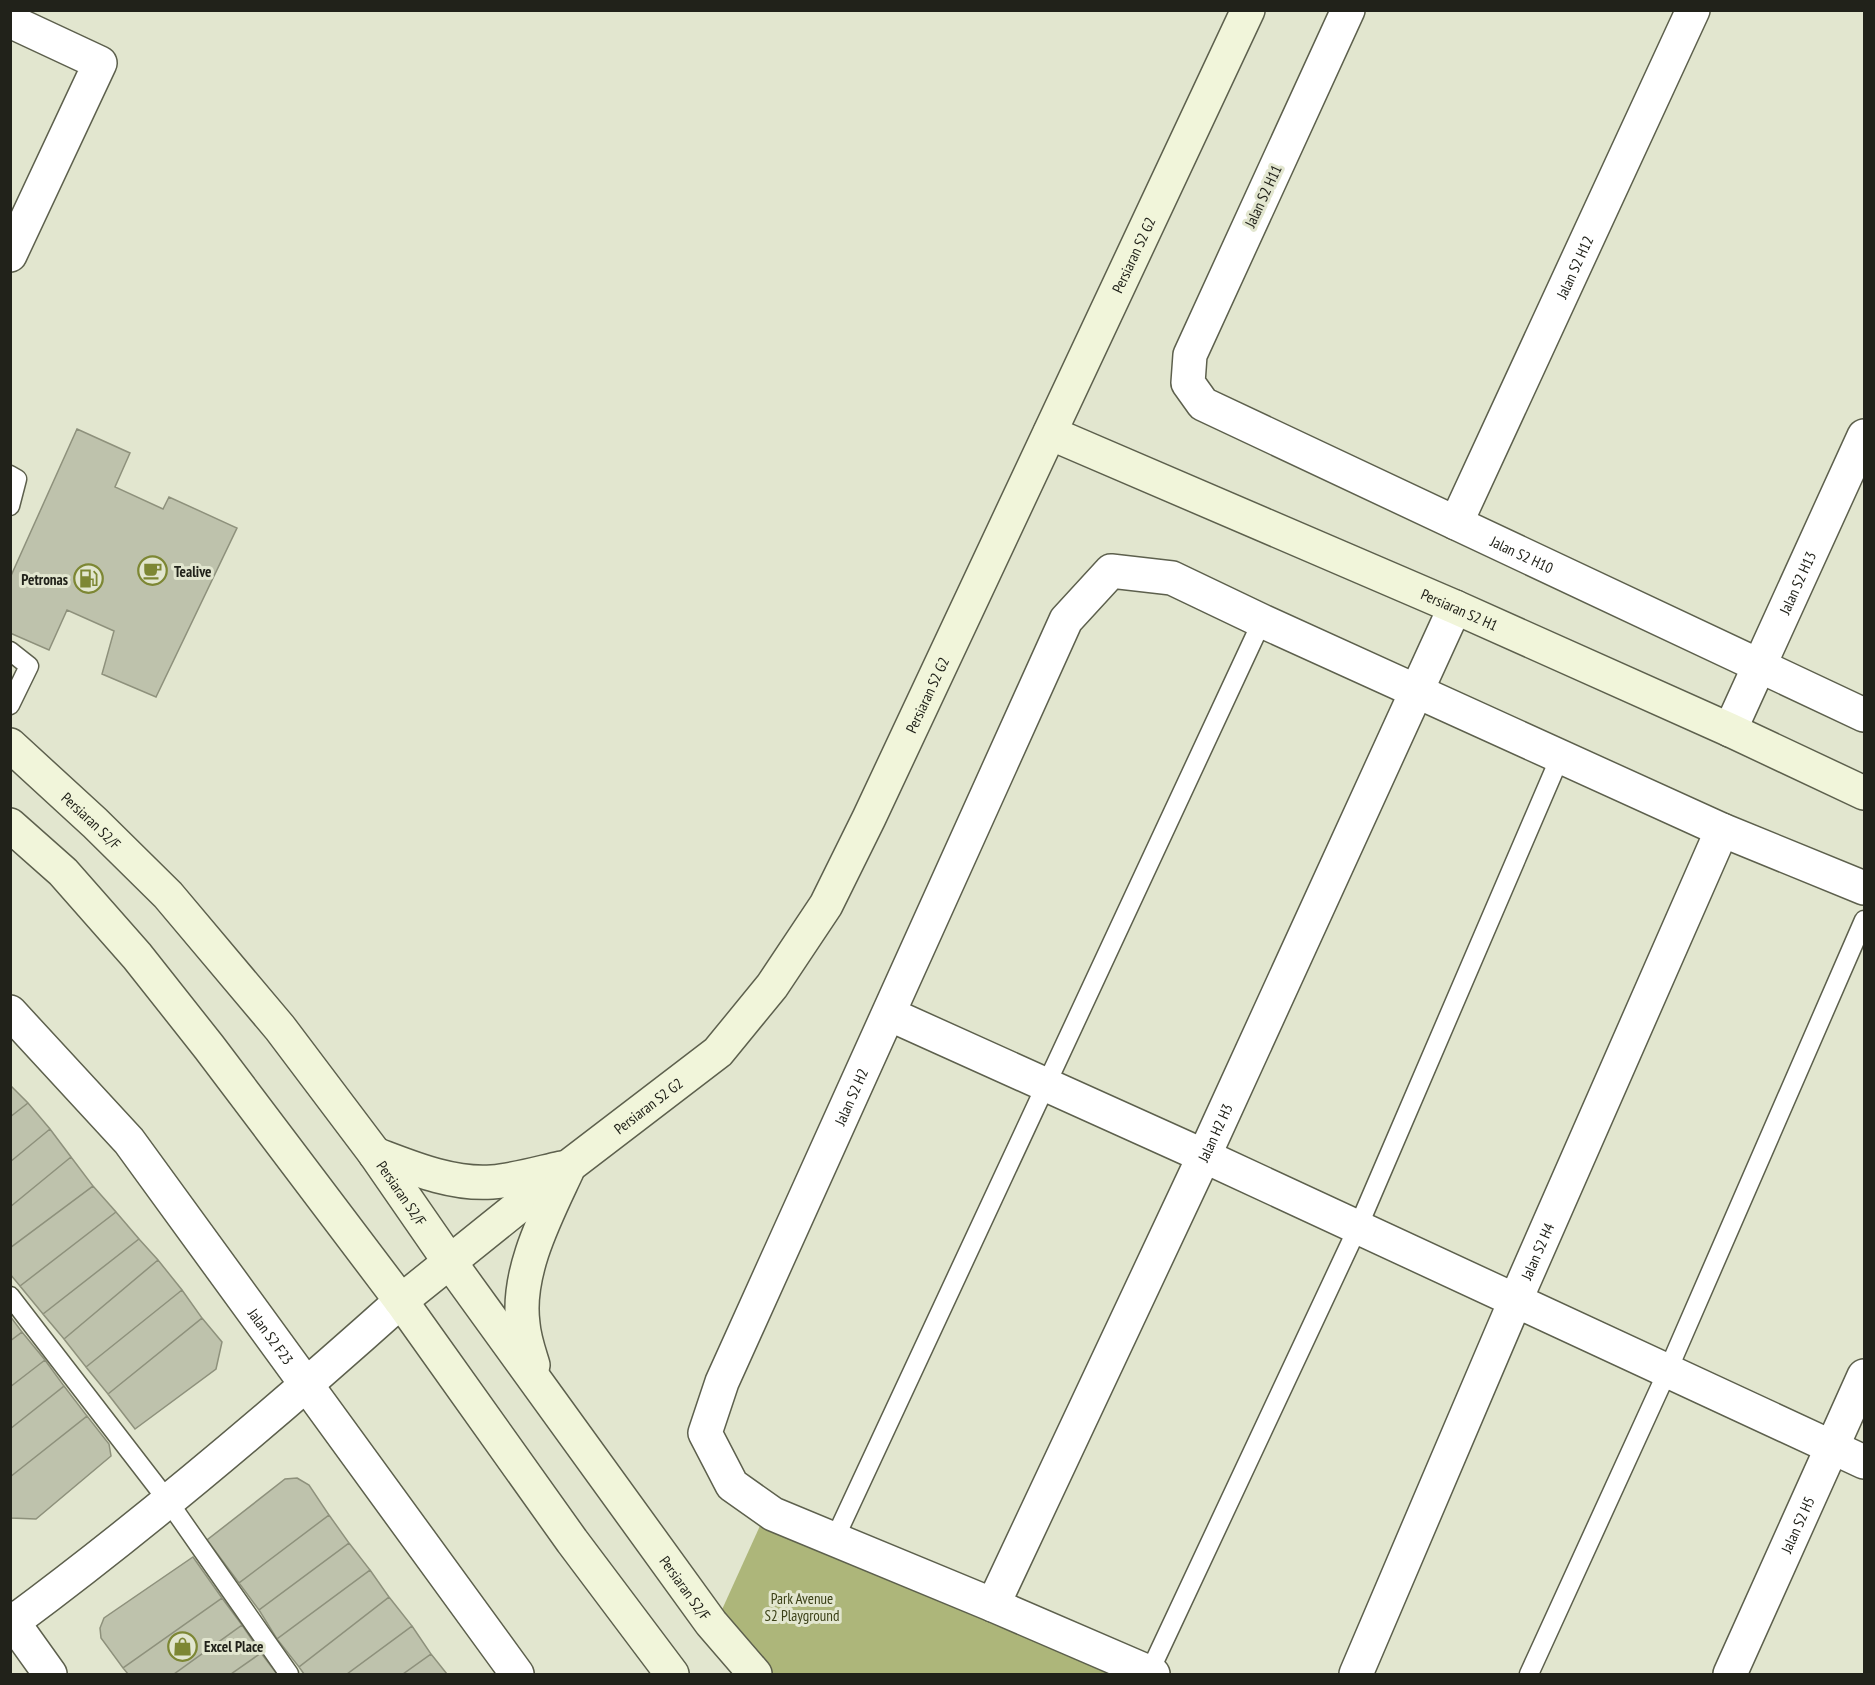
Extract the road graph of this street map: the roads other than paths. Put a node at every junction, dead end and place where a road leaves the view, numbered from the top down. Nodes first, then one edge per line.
1 (1248, 10) edge
2 (1348, 10) edge
3 (1692, 10) edge
4 (10, 21) edge
5 (10, 255) edge
6 (1188, 383) joint
7 (1050, 433) junction
8 (1864, 436) edge
9 (10, 475) edge
10 (10, 506) edge
11 (1456, 523) junction
12 (1455, 607) junction
13 (1262, 621) junction
14 (10, 651) edge
15 (1760, 665) junction
16 (1416, 692) junction
17 (10, 705) edge
18 (1864, 715) edge
19 (1730, 730) junction
20 (10, 745) edge
21 (1560, 757) junction
22 (1864, 793) edge
23 (10, 825) edge
24 (1722, 830) junction
25 (1864, 888) edge
26 (1864, 920) edge
27 (889, 1014) junction
28 (16, 1028) edge
29 (1046, 1085) junction
30 (375, 1154) junction
31 (1204, 1156) junction
32 (569, 1166) junction
33 (1358, 1227) junction
34 (449, 1261) junction
35 (10, 1296) edge
36 (1516, 1299) junction
37 (401, 1301) junction
38 (1668, 1370) junction
39 (1864, 1376) edge
40 (536, 1378) junction
41 (307, 1385) junction
42 (1832, 1446) junction
43 (1864, 1462) edge
44 (168, 1501) junction
45 (835, 1538) junction
46 (993, 1605) junction
47 (12, 1620) edge
48 (50, 1674) edge
49 (289, 1674) edge
50 (517, 1674) edge
51 (672, 1674) edge
52 (755, 1674) edge
53 (1151, 1674) edge
54 (1356, 1674) edge
55 (1528, 1674) edge
56 (1730, 1674) edge

1 - 7 main road, Persiaran S2 G2
2 - 6 street, Jalan S2 H11
3 - 11 street, Jalan S2 H12
4 - 5 street
6 - 11 street, Jalan S2 H10
7 - 12 main road, Persiaran S2 H1
7 - 32 main road, Persiaran S2 G2
8 - 15 street, Jalan S2 H13
9 - 10 lane
11 - 15 street, Jalan S2 H10
12 - 16 street, Jalan H2 H3
12 - 19 main road, Persiaran S2 H1
13 - 16 street
13 - 27 street, Jalan S2 H2
13 - 29 lane
14 - 17 lane
15 - 18 street, Jalan S2 H10
15 - 19 street, Jalan S2 H13
16 - 21 street
16 - 31 street, Jalan H2 H3
19 - 22 main road, Persiaran S2 H1
20 - 30 main road, Persiaran S2/F
21 - 24 street
21 - 33 lane
23 - 37 main road
24 - 25 street
24 - 36 street, Jalan S2 H4
26 - 38 lane
27 - 29 street
27 - 45 street, Jalan S2 H2
28 - 41 street, Jalan S2 F23
29 - 31 street
29 - 45 lane
30 - 32 main road
30 - 34 main road, Persiaran S2/F
31 - 33 street
31 - 46 street, Jalan H2 H3
32 - 34 main road, Persiaran S2 G2
32 - 40 main road
33 - 36 street
33 - 53 lane
34 - 37 main road, Persiaran S2 G2
34 - 40 main road, Persiaran S2/F
35 - 44 lane
36 - 38 street
36 - 54 street, Jalan S2 H4
37 - 41 street
37 - 51 main road
38 - 42 street
38 - 55 lane
39 - 42 street, Jalan S2 H5
40 - 52 main road, Persiaran S2/F
41 - 44 street
41 - 50 street, Jalan S2 F23
42 - 43 street
42 - 56 street, Jalan S2 H5
44 - 47 street
44 - 49 lane
45 - 46 street, Jalan S2 H2
46 - 53 street, Jalan S2 H2
47 - 48 street

